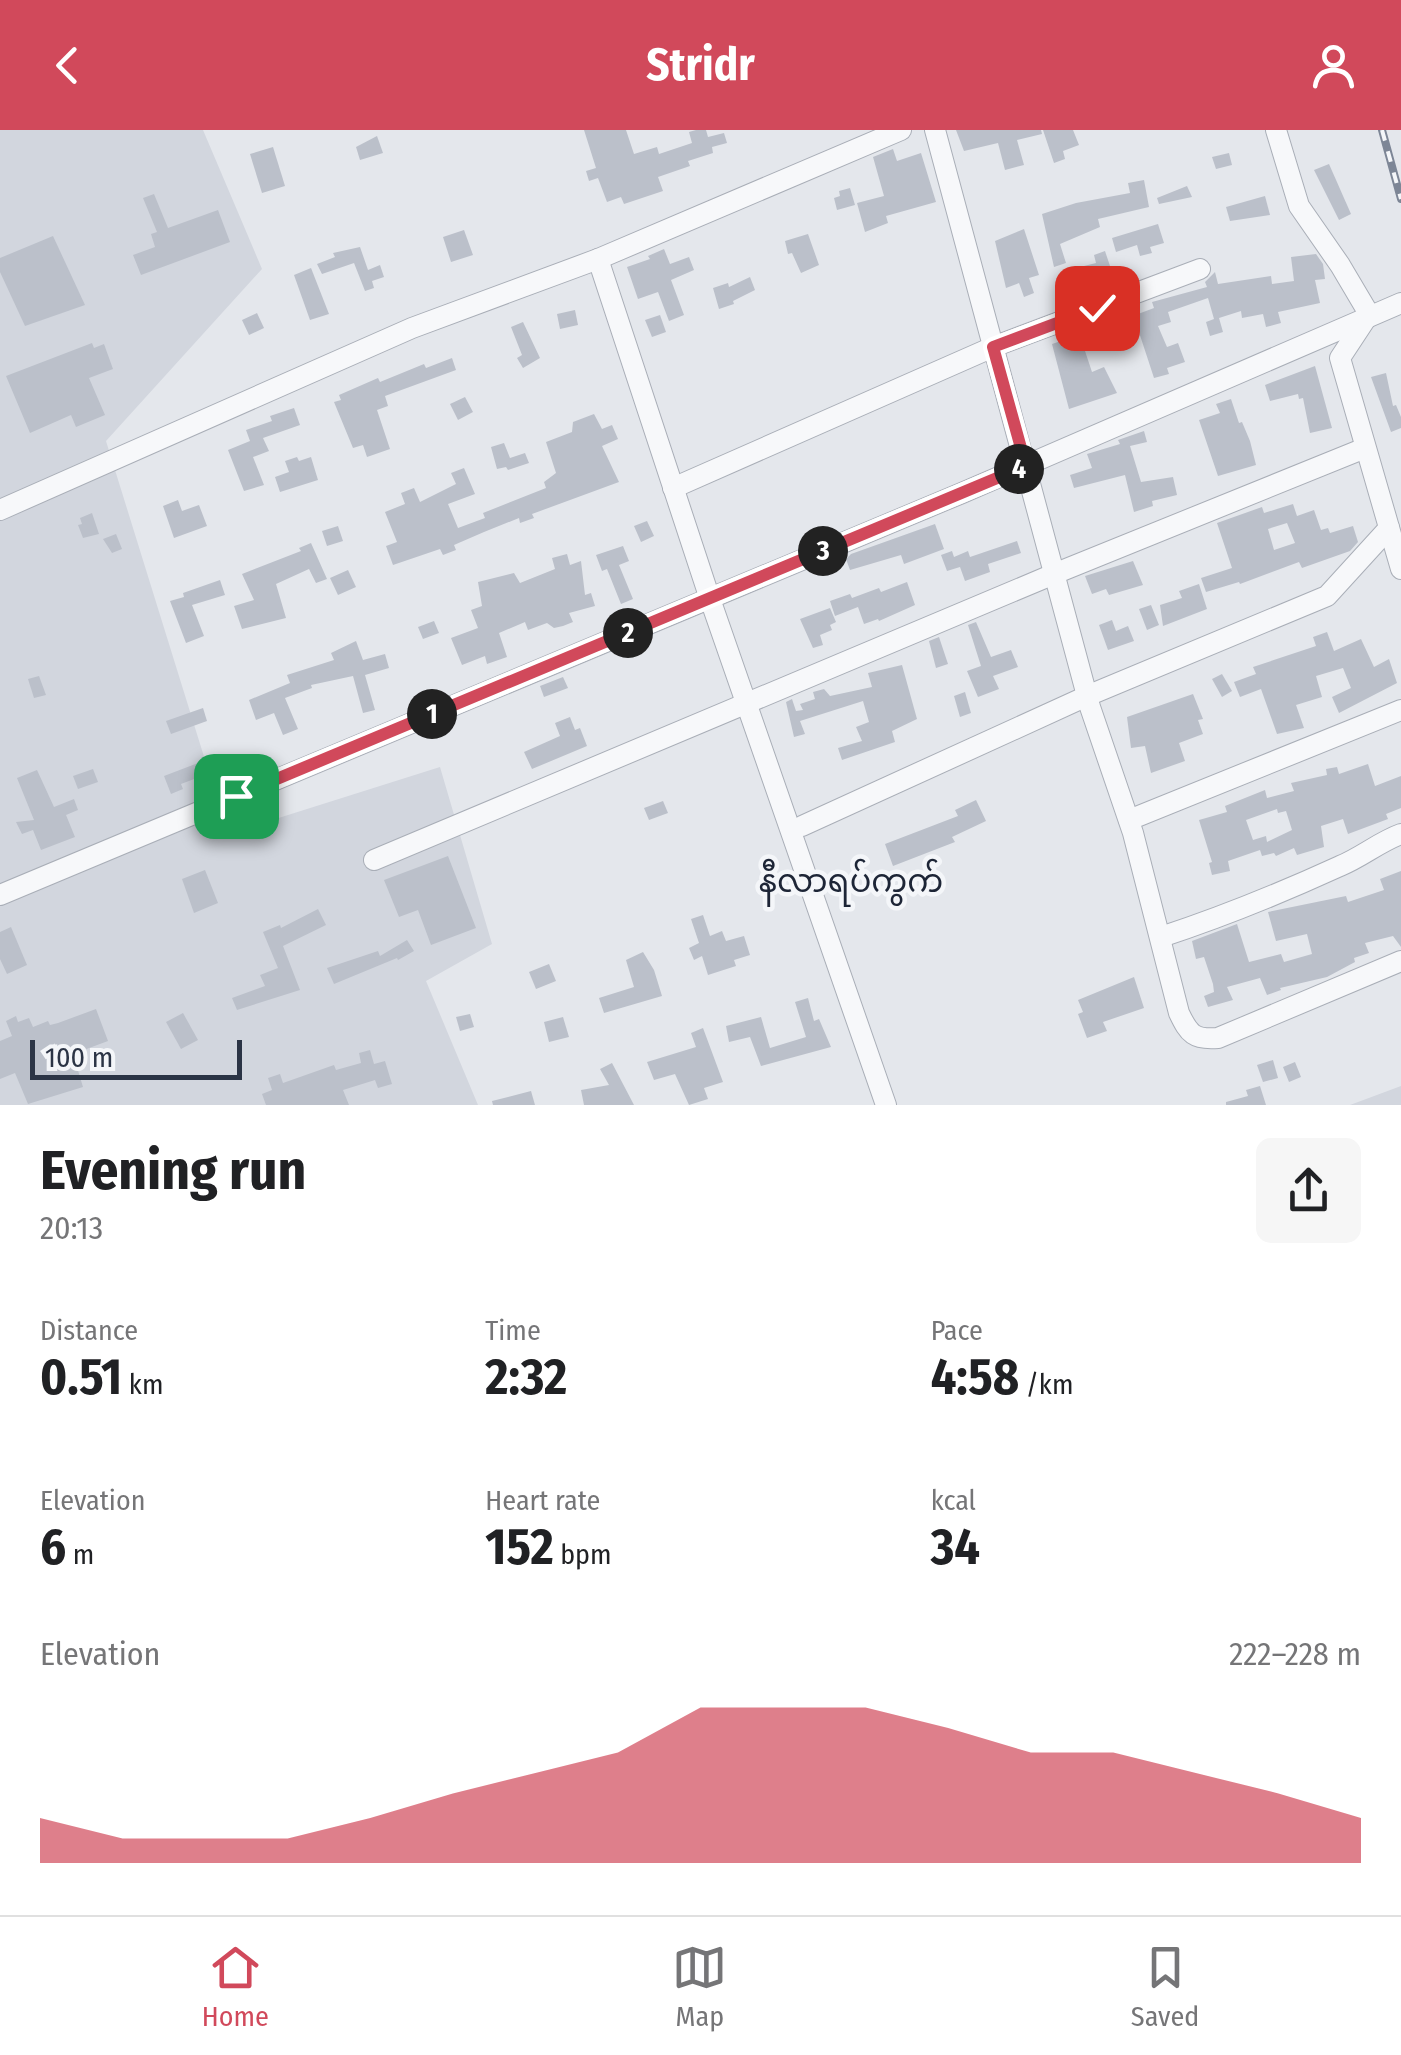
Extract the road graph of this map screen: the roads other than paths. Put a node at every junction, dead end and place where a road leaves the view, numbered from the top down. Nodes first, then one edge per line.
1 (901, 130) edge
2 (934, 130) edge
3 (1276, 130) edge
4 (598, 259) junction
5 (1200, 269) dead end
6 (1401, 303) edge
7 (1369, 314) junction
8 (993, 347) junction
9 (1365, 448) junction
10 (1026, 466) junction
11 (674, 488) junction
12 (0, 510) edge
13 (1389, 528) junction
14 (1401, 569) edge
15 (1054, 574) junction
16 (710, 598) junction
17 (1087, 696) junction
18 (746, 704) junction
19 (1401, 710) edge
20 (1129, 820) junction
21 (802, 826) dead end
22 (1401, 834) edge
23 (374, 860) dead end
24 (0, 894) edge
25 (1161, 938) junction
26 (1401, 962) edge
27 (886, 1105) edge

1 - 4 street
2 - 8 street
3 - 7 street
4 - 11 street
4 - 12 street
5 - 8 street
6 - 7 street
7 - 9 street
7 - 10 street
8 - 10 street
8 - 11 street
9 - 13 street
9 - 15 street
10 - 15 street
10 - 16 street
11 - 16 street
13 - 14 street
13 - 17 street
15 - 17 street
15 - 18 street
16 - 18 street
16 - 24 street
17 - 20 street
17 - 21 street
18 - 23 street
18 - 27 street
19 - 20 street
20 - 25 street
22 - 25 street
25 - 26 street

